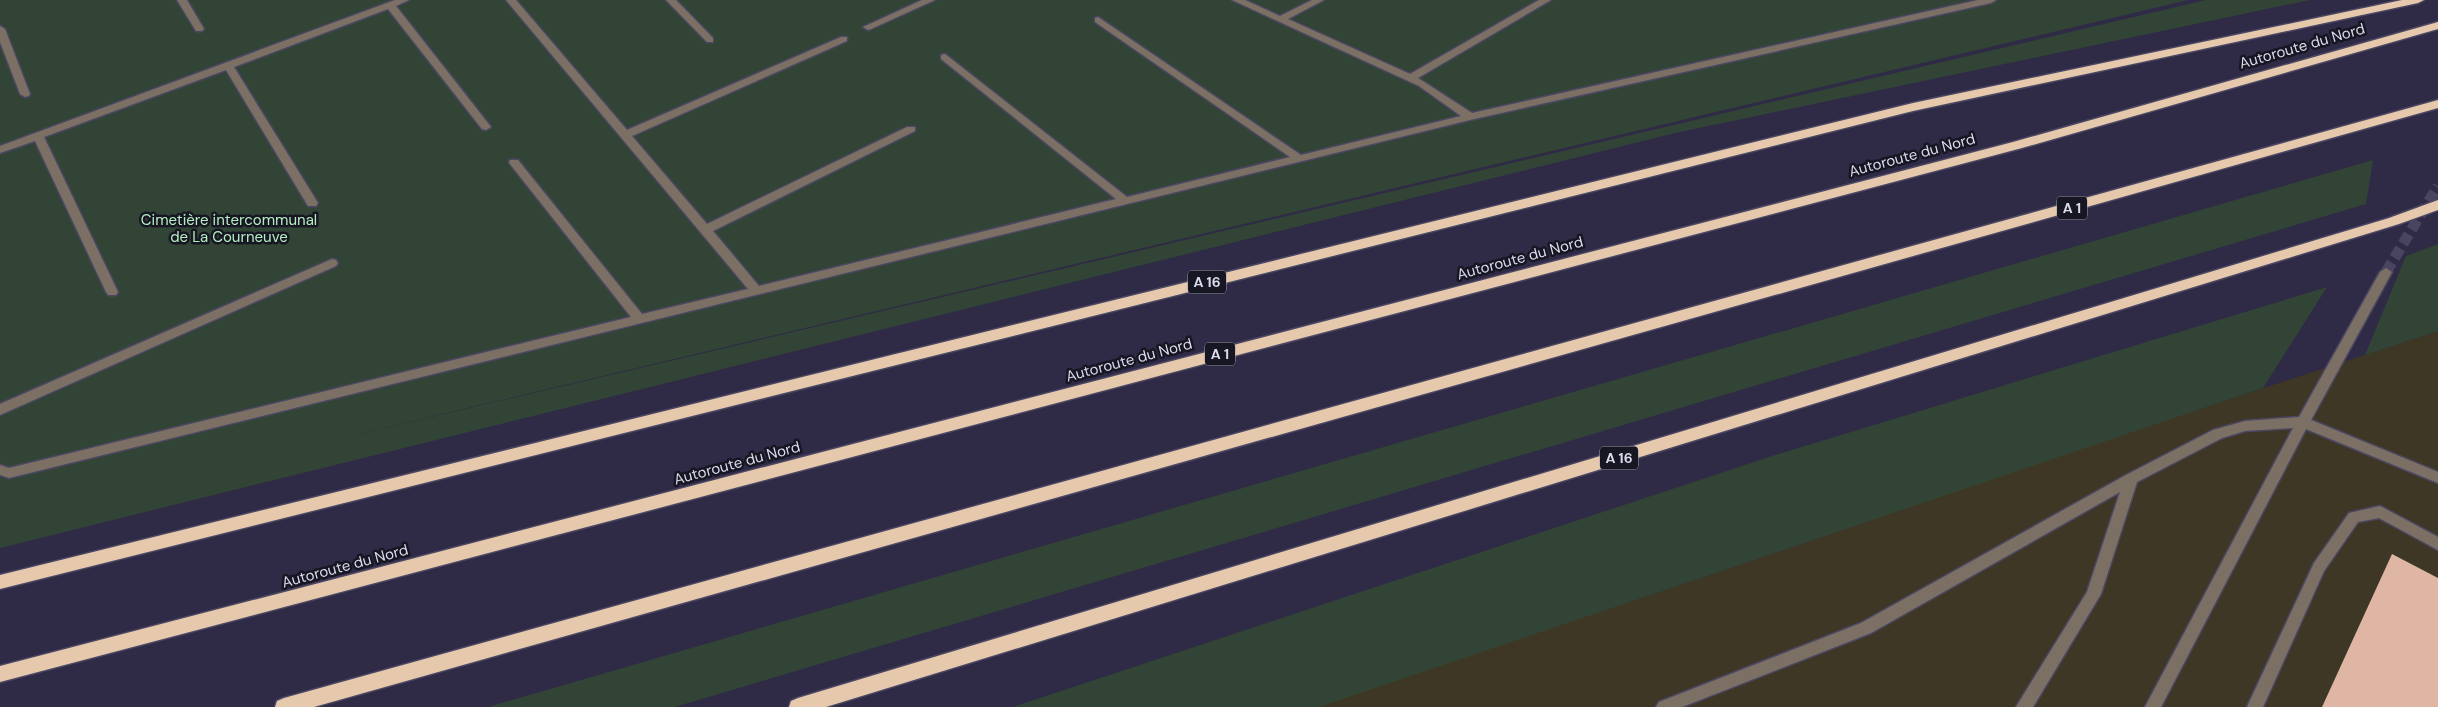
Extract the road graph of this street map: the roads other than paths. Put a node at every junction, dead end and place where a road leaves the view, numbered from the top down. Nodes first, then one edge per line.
1 (182, 0) edge
2 (404, 0) edge
3 (511, 0) edge
4 (671, 0) edge
5 (930, 0) edge
6 (1237, 0) edge
7 (1318, 0) edge
8 (1546, 0) edge
9 (1988, 0) edge
10 (2418, 0) edge
11 (390, 5) junction
12 (1281, 19) junction
13 (1098, 20) dead end
14 (2438, 25) edge
15 (868, 27) dead end
16 (0, 29) edge
17 (200, 29) dead end
18 (844, 39) dead end
19 (710, 40) dead end
20 (946, 57) dead end
21 (228, 65) junction
22 (1411, 78) junction
23 (26, 94) dead end
24 (2438, 104) edge
25 (1470, 117) junction
26 (486, 127) dead end
27 (911, 129) dead end
28 (625, 135) junction
29 (38, 136) junction
30 (0, 150) edge
31 (1300, 159) junction
32 (514, 162) dead end
33 (1125, 201) junction
34 (312, 203) dead end
35 (2438, 205) edge
36 (705, 230) junction
37 (332, 263) dead end
38 (2386, 272) tunnel mouth
39 (757, 291) junction
40 (112, 292) dead end
41 (639, 320) junction
42 (0, 410) edge
43 (2303, 422) junction
44 (0, 470) edge
45 (2438, 478) edge
46 (2131, 479) junction
47 (2438, 544) edge
48 (0, 582) edge
49 (0, 674) edge
50 (284, 707) edge
51 (798, 707) edge
52 (1664, 707) edge
53 (2024, 707) edge
54 (2153, 707) edge
55 (2255, 707) edge

1 - 17 street
2 - 11 street
3 - 28 street
4 - 19 street
5 - 15 street
6 - 12 street
7 - 12 street
8 - 22 street
9 - 25 street
10 - 48 highway, A 16
11 - 21 street
11 - 26 street
12 - 22 street
13 - 31 street
14 - 49 highway, Autoroute du Nord / A 1
16 - 23 street
18 - 28 street
20 - 33 street
21 - 29 street
21 - 34 street
22 - 25 street
24 - 50 highway, A 1
25 - 31 street
27 - 36 street
28 - 36 street
29 - 30 street
29 - 40 street
31 - 33 street
32 - 41 street
33 - 39 street
35 - 51 highway, A 16
36 - 39 street
37 - 42 street
38 - 43 street
39 - 41 street
41 - 44 street
43 - 45 street
43 - 46 street
43 - 54 street
46 - 52 street
46 - 53 street
47 - 55 street

